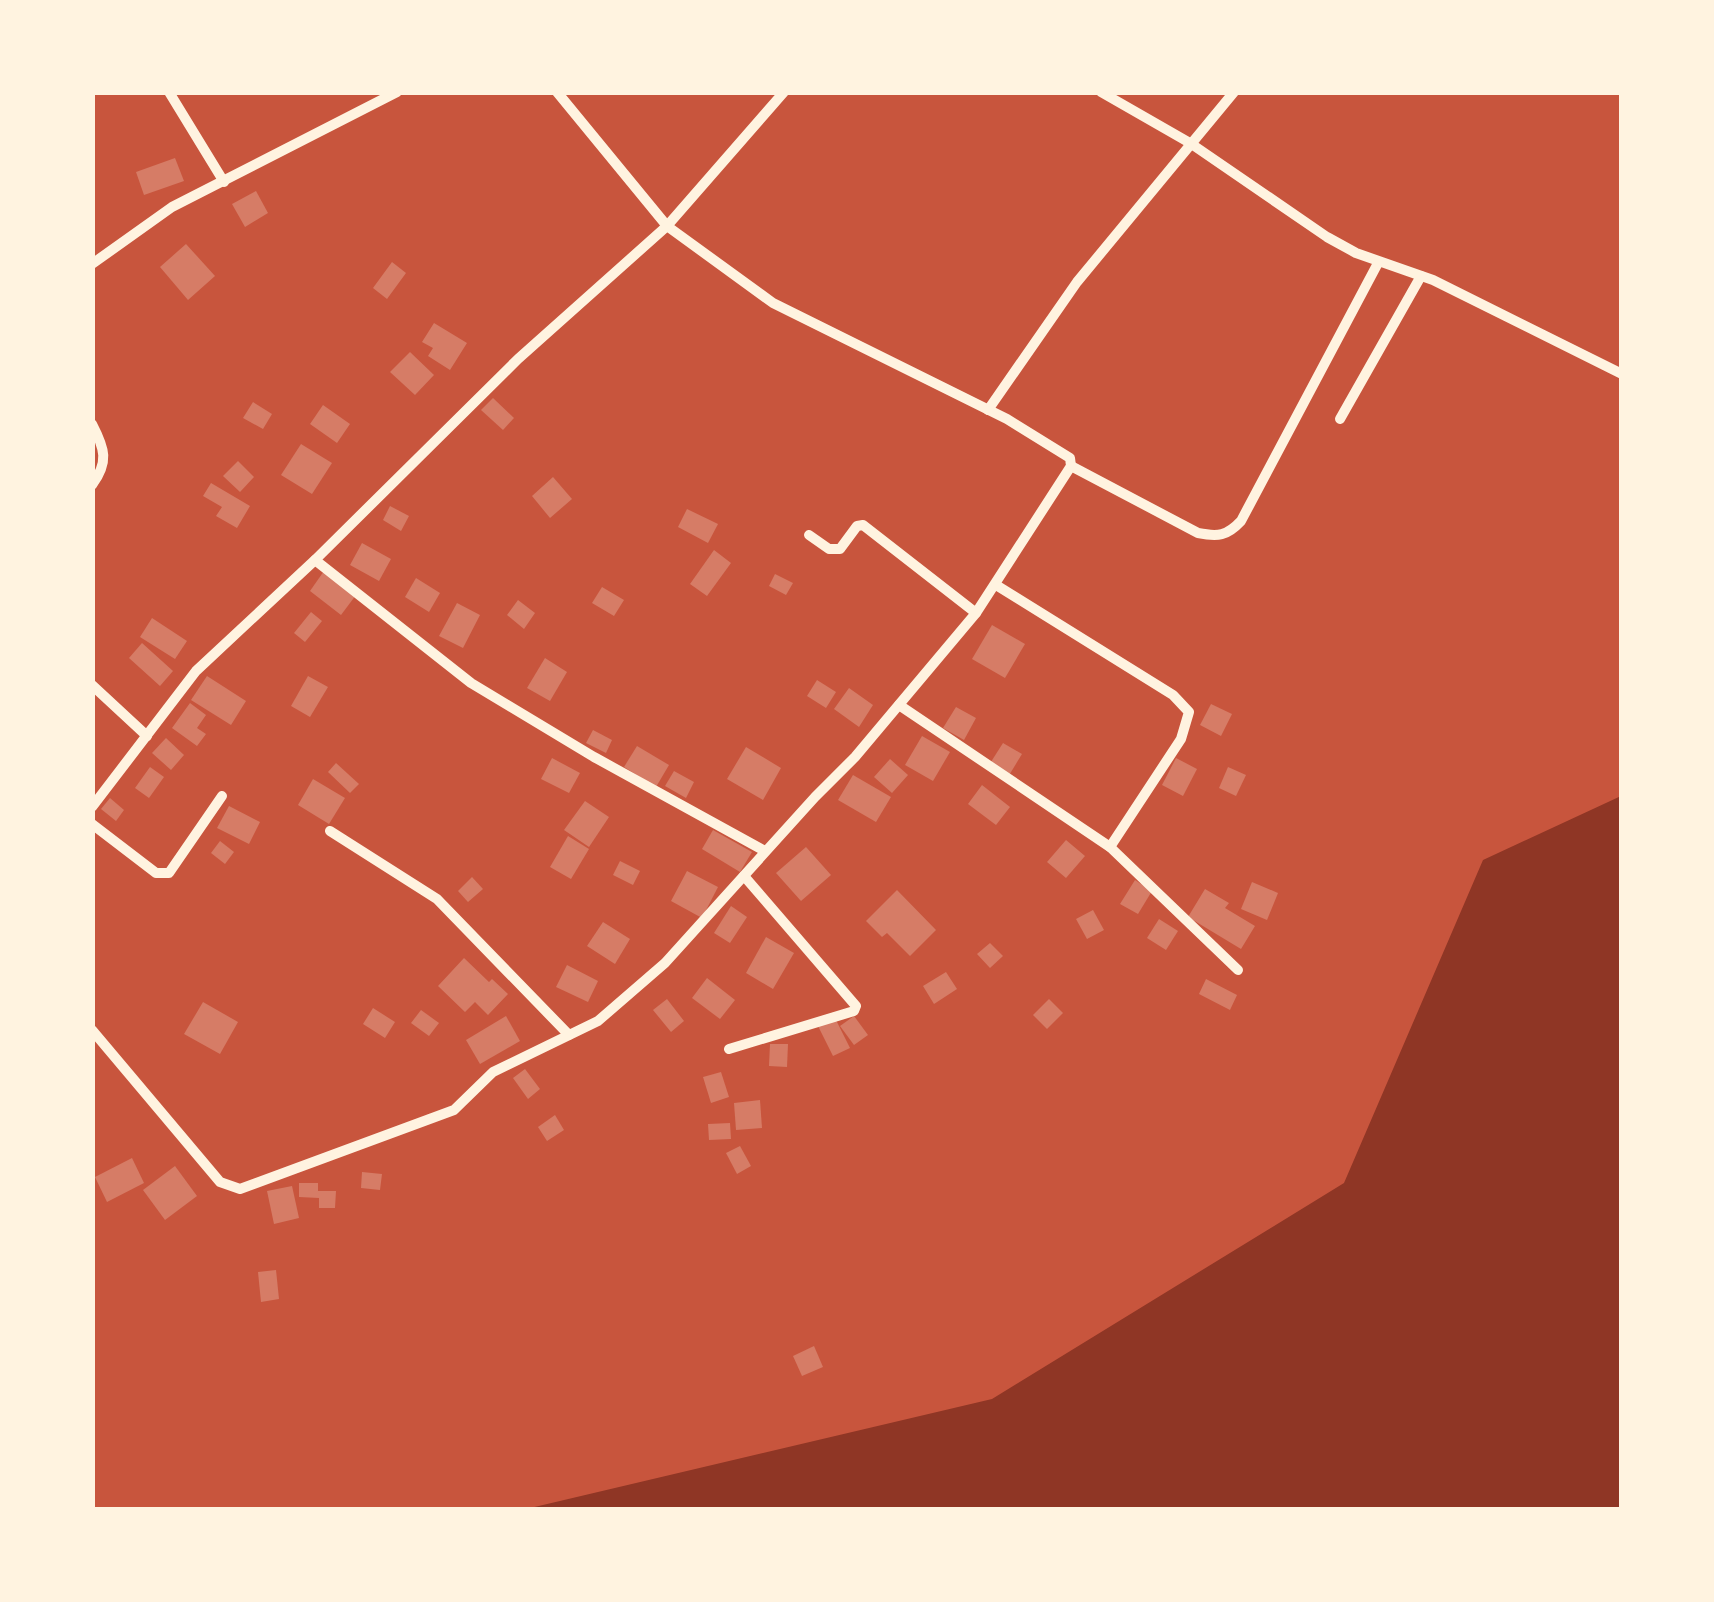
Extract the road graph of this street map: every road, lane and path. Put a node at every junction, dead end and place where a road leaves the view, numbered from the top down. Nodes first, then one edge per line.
1 (169, 92) edge
2 (397, 92) edge
3 (557, 92) edge
4 (784, 92) edge
5 (1101, 92) edge
6 (1234, 92) edge
7 (1190, 144) junction
8 (224, 182) junction
9 (666, 226) junction
10 (1378, 263) junction
11 (92, 264) edge
12 (1421, 276) junction
13 (1622, 374) edge
14 (988, 410) junction
15 (1340, 419) dead end
16 (92, 424) edge
17 (1071, 466) junction
18 (92, 485) edge
19 (808, 535) dead end
20 (315, 560) junction
21 (996, 585) junction
22 (976, 613) junction
23 (92, 685) edge
24 (899, 705) junction
25 (147, 736) junction
26 (222, 796) dead end
27 (92, 807) edge
28 (92, 824) edge
29 (330, 831) dead end
30 (1110, 847) junction
31 (765, 851) junction
32 (744, 876) junction
33 (1238, 970) dead end
34 (92, 1030) edge
35 (568, 1034) junction
36 (729, 1049) dead end

1 - 8 street
2 - 8 street
3 - 9 street
4 - 9 street
5 - 7 street
6 - 7 street
7 - 10 street
7 - 14 street
8 - 11 street
9 - 14 street
9 - 20 street
10 - 12 street
10 - 17 street
12 - 13 street
12 - 15 street
14 - 17 street
16 - 18 street
17 - 21 street
19 - 22 street
20 - 25 street
20 - 31 street
21 - 22 street
21 - 30 street
22 - 24 street
23 - 25 street
24 - 30 street
24 - 31 street
25 - 27 street
26 - 28 street
29 - 35 street
30 - 33 street
31 - 32 street
32 - 35 street
32 - 36 street
34 - 35 street

